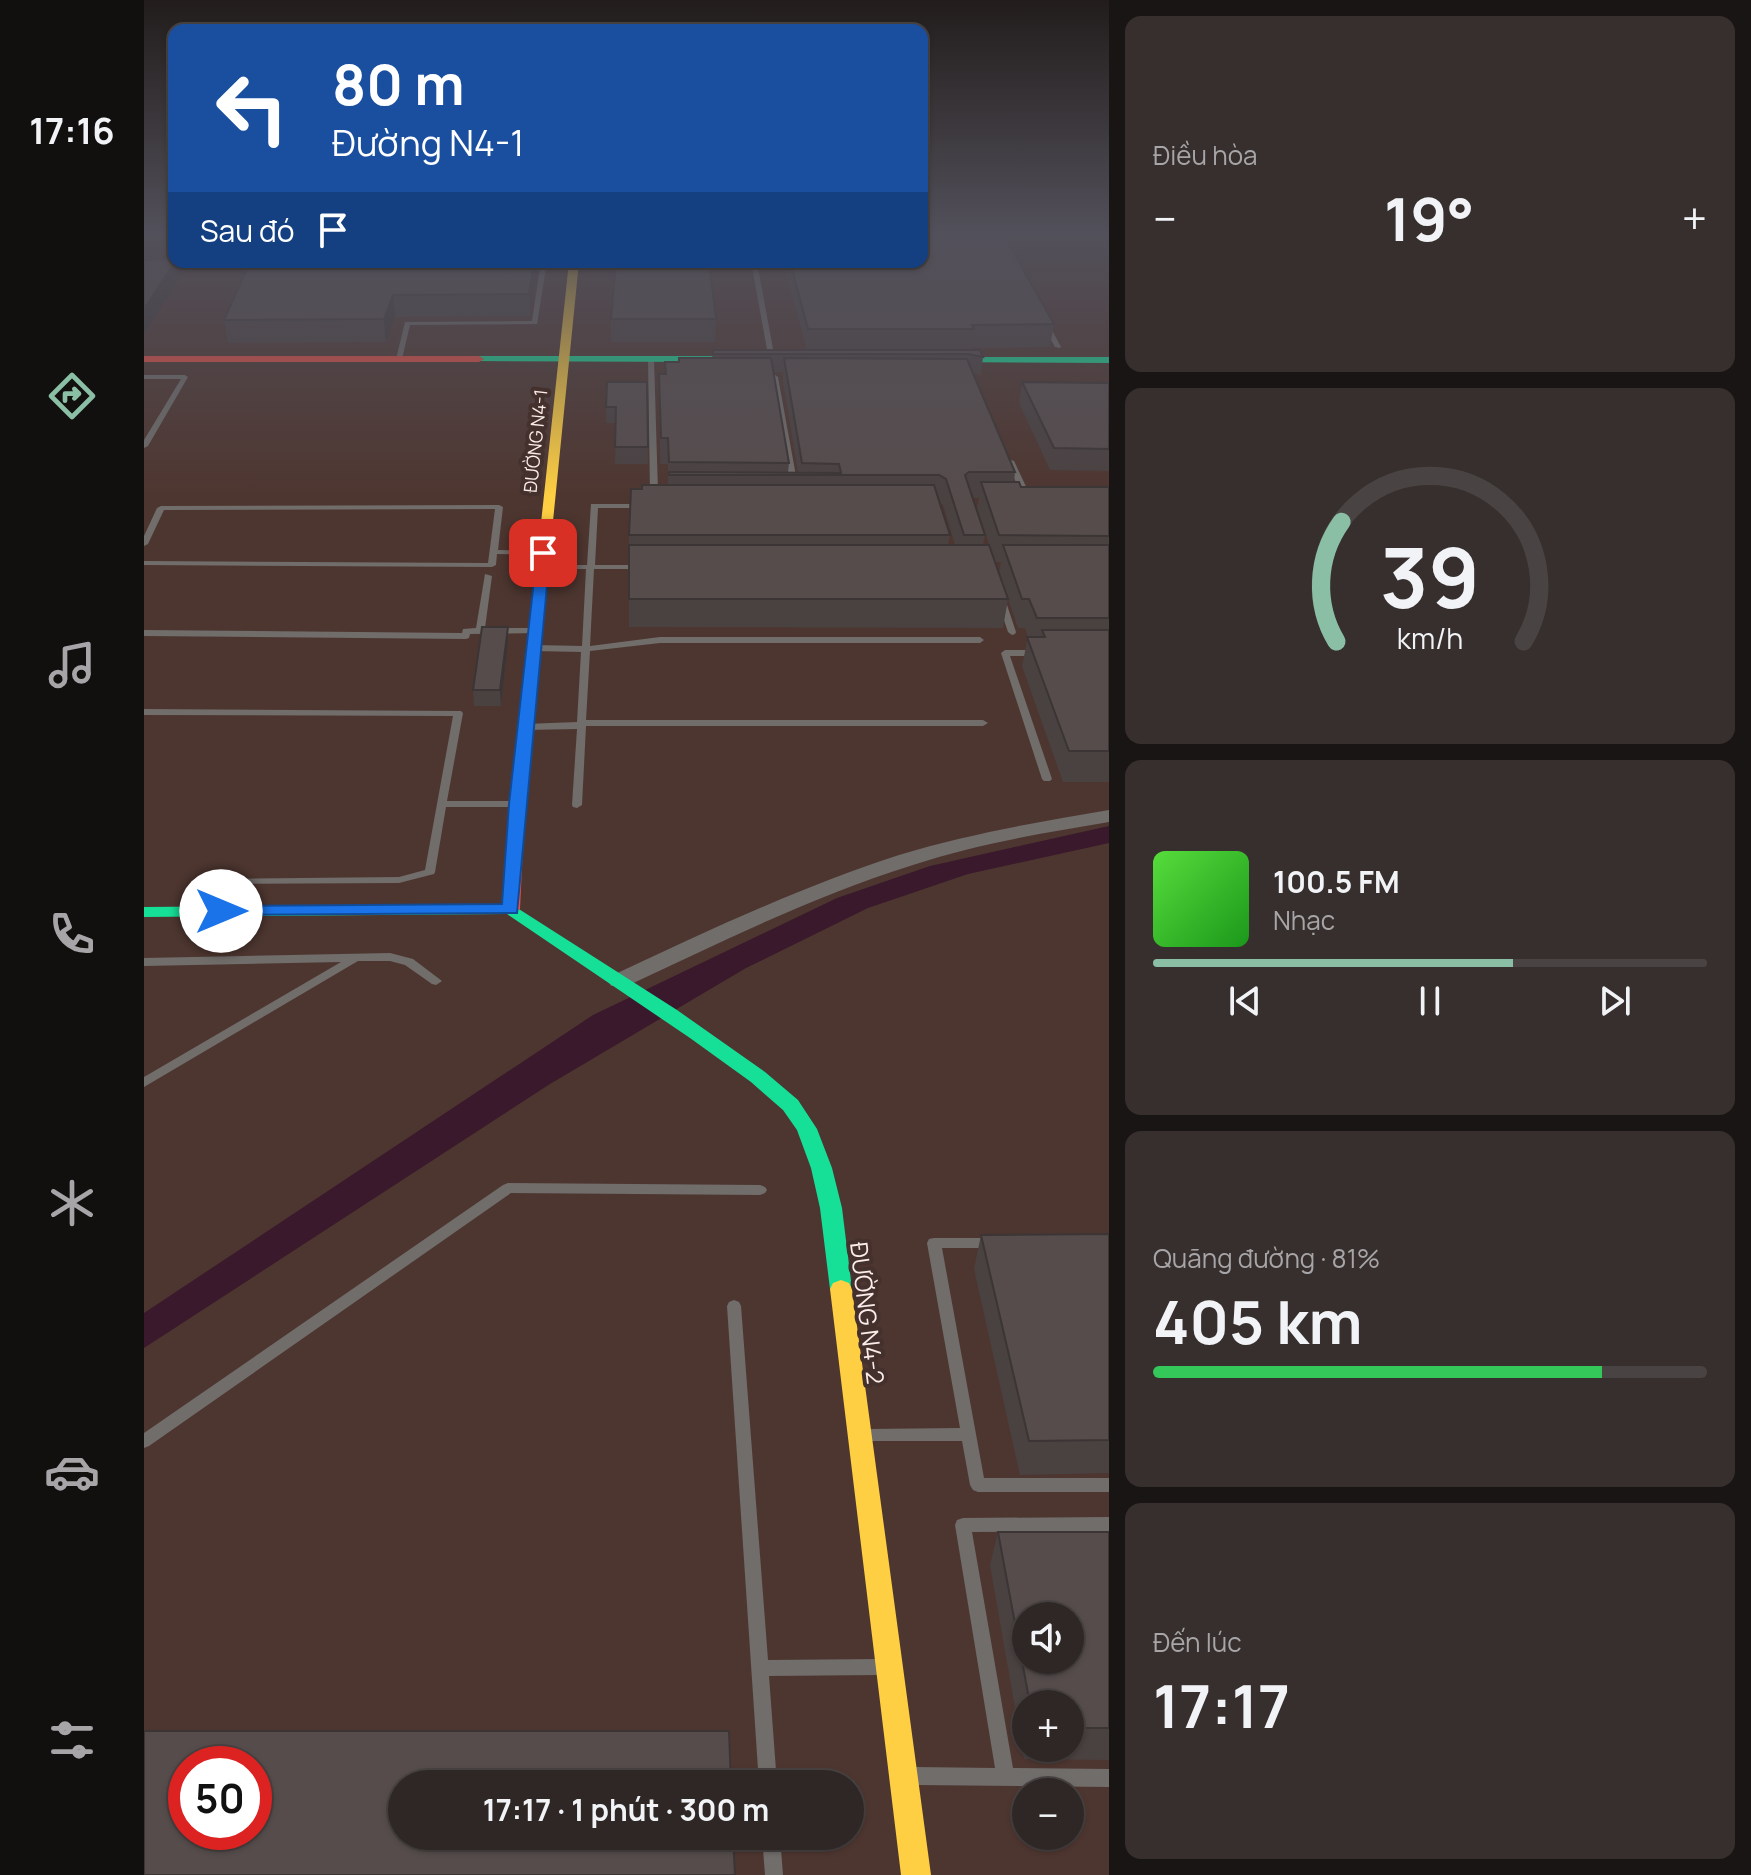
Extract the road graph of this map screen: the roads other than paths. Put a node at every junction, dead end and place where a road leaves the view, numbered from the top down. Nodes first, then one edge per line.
1 (535, 322) edge
2 (567, 322) edge
3 (762, 322) edge
4 (1044, 322) edge
5 (1058, 347) dead end
6 (144, 359) edge
7 (399, 359) junction
8 (563, 359) junction
9 (916, 360) edge
10 (1109, 360) edge
11 (769, 367) junction
12 (652, 368) junction
13 (144, 377) edge
14 (668, 377) edge
15 (144, 446) edge
16 (1005, 450) edge
17 (1025, 493) edge
18 (666, 494) edge
19 (795, 495) edge
20 (656, 506) edge
21 (144, 544) edge
22 (493, 552) junction
23 (542, 560) junction
24 (144, 563) edge
25 (591, 567) junction
26 (654, 567) edge
27 (488, 576) dead end
28 (999, 593) edge
29 (480, 631) junction
30 (1012, 632) dead end
31 (144, 633) edge
32 (534, 640) junction
33 (980, 640) dead end
34 (585, 649) junction
35 (1049, 653) edge
36 (144, 712) edge
37 (983, 723) dead end
38 (581, 725) junction
39 (525, 727) junction
40 (1047, 779) dead end
41 (443, 804) junction
42 (517, 804) junction
43 (577, 805) dead end
44 (1109, 816) edge
45 (204, 882) dead end
46 (511, 909) junction
47 (144, 912) edge
48 (356, 958) junction
49 (144, 962) edge
50 (436, 981) dead end
51 (619, 981) junction
52 (144, 1083) edge
53 (760, 1190) dead end
54 (1013, 1243) edge
55 (734, 1306) dead end
56 (969, 1434) junction
57 (860, 1435) junction
58 (144, 1441) edge
59 (1109, 1485) edge
60 (1109, 1524) edge
61 (890, 1667) junction
62 (760, 1668) junction
63 (767, 1770) edge
64 (903, 1776) junction
65 (1006, 1778) junction
66 (1109, 1778) edge
67 (772, 1850) edge
68 (774, 1875) edge
69 (916, 1875) edge

1 - 7 lane
2 - 8 main road, ĐƯỜNG N4-1
3 - 11 lane
4 - 5 lane
6 - 7 main road
7 - 8 main road
8 - 12 main road
8 - 23 main road, ĐƯỜNG N4-1
9 - 10 main road
11 - 12 main road
11 - 19 lane
12 - 14 lane
12 - 18 lane
13 - 15 lane
16 - 17 lane
20 - 25 lane
21 - 22 lane
22 - 23 lane
22 - 24 lane
23 - 25 lane
23 - 32 main road, ĐƯỜNG N4-1
25 - 26 lane
25 - 34 lane
27 - 29 lane
28 - 30 lane
29 - 31 lane
29 - 32 lane
32 - 34 lane
32 - 39 main road, ĐƯỜNG N4-1
33 - 34 lane
34 - 38 lane
35 - 40 lane
36 - 41 lane
37 - 38 lane
38 - 39 lane
38 - 43 lane
39 - 42 main road, ĐƯỜNG N4-1
41 - 42 lane
41 - 45 lane
42 - 46 main road, ĐƯỜNG N4-1
44 - 51 street
46 - 47 main road
46 - 51 main road, ĐƯỜNG N4-2
48 - 49 lane
48 - 50 lane
48 - 52 lane
51 - 57 main road, ĐƯỜNG N4-2
53 - 58 lane
54 - 56 lane
55 - 62 lane
56 - 57 lane
56 - 59 lane
57 - 61 main road, ĐƯỜNG N4-2
60 - 65 lane
61 - 62 lane
61 - 64 main road, ĐƯỜNG N4-2
62 - 63 lane
64 - 65 lane
64 - 69 main road, ĐƯỜNG N4-2
65 - 66 lane
67 - 68 lane

